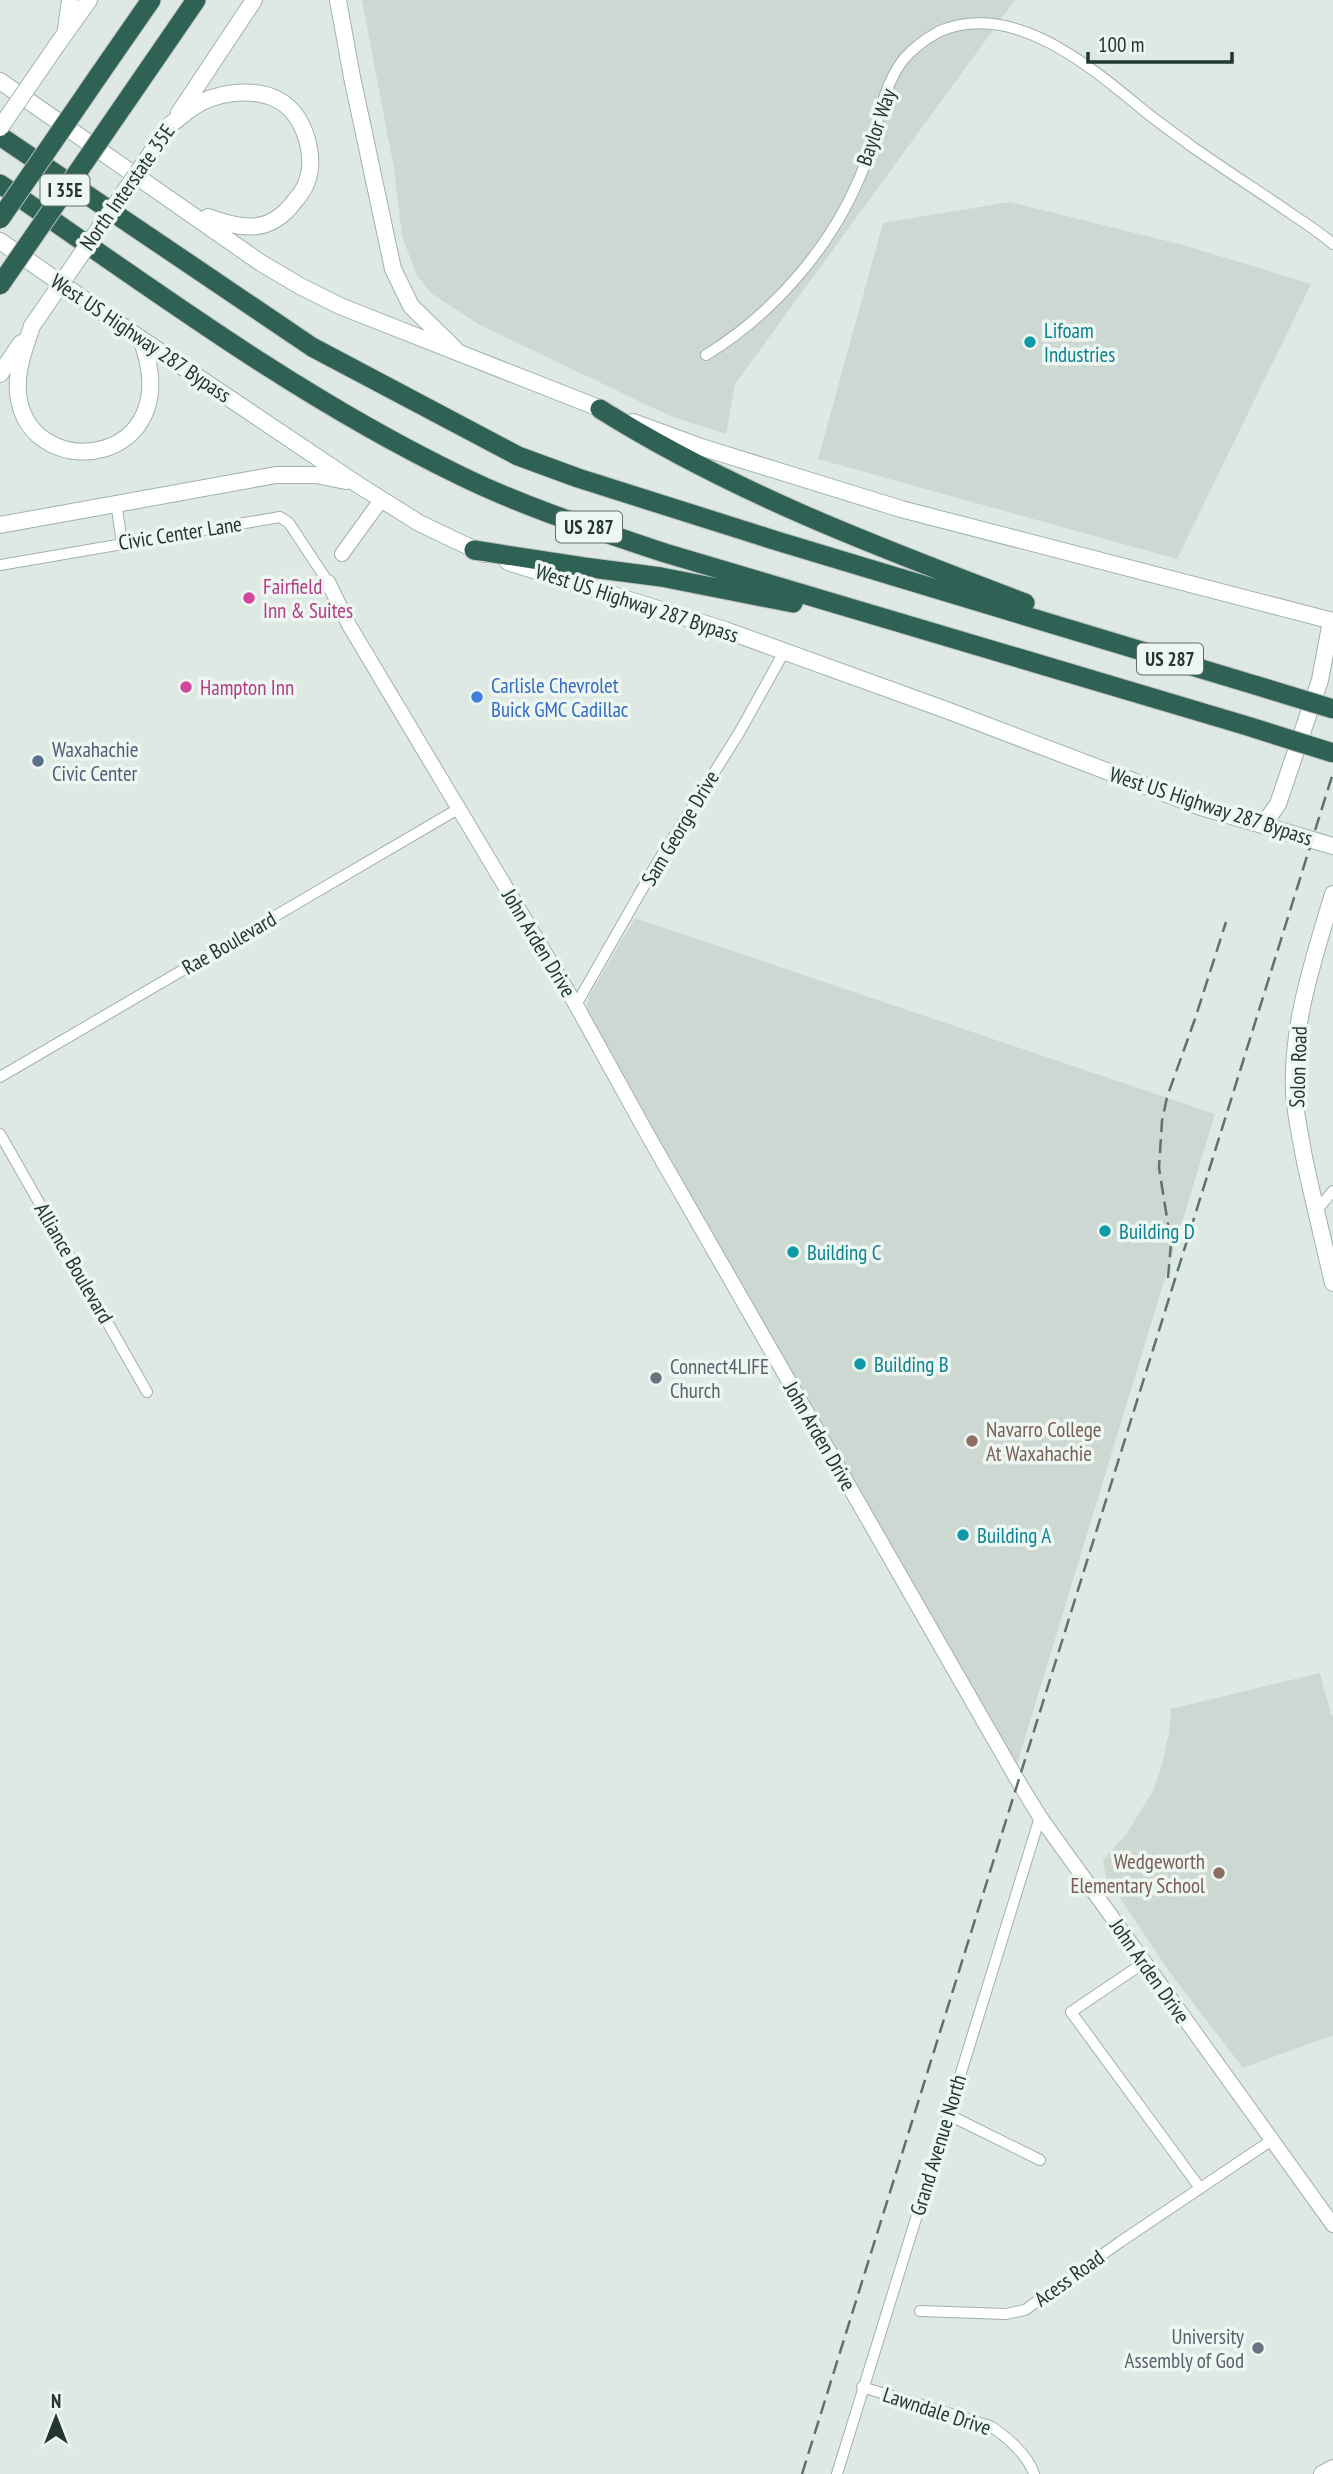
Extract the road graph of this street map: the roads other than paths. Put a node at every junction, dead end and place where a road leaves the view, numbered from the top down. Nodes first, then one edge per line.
1 (70, 0) edge
2 (89, 0) edge
3 (151, 0) edge
4 (196, 0) edge
5 (254, 0) edge
6 (338, 0) edge
7 (61, 39) junction
8 (0, 81) edge
9 (172, 124) junction
10 (0, 128) edge
11 (0, 136) edge
12 (0, 184) edge
13 (185, 208) junction
14 (0, 219) edge
15 (1332, 241) edge
16 (0, 242) edge
17 (0, 285) edge
18 (32, 326) junction
19 (141, 339) junction
20 (460, 355) junction
21 (706, 355) dead end
22 (0, 374) edge
23 (600, 409) junction
24 (357, 484) junction
25 (381, 500) junction
26 (116, 502) junction
27 (0, 525) edge
28 (122, 543) junction
29 (474, 550) junction
30 (342, 554) dead end
31 (0, 565) edge
32 (328, 582) joint
33 (1332, 618) edge
34 (1081, 632) junction
35 (968, 642) junction
36 (784, 652) junction
37 (1333, 709) edge
38 (1333, 754) edge
39 (458, 809) junction
40 (1264, 824) junction
41 (1333, 846) edge
42 (1333, 894) edge
43 (576, 1005) junction
44 (0, 1077) edge
45 (0, 1134) edge
46 (1333, 1191) edge
47 (1316, 1211) junction
48 (1333, 1283) edge
49 (147, 1392) dead end
50 (1040, 1817) junction
51 (1145, 1962) junction
52 (947, 2114) junction
53 (1272, 2140) junction
54 (1040, 2160) dead end
55 (1200, 2188) junction
56 (1333, 2225) edge
57 (920, 2311) dead end
58 (862, 2387) junction
59 (1333, 2468) edge
60 (837, 2474) edge
61 (1034, 2474) edge
62 (1322, 2474) edge

1 - 7 main road
2 - 7 main road
3 - 14 highway, I 35E, bridge
4 - 17 highway, I 35E, bridge
5 - 9 main road, North Interstate 35E
6 - 20 main road
7 - 10 main road, bridge
8 - 13 main road
9 - 13 main road
9 - 18 main road, North Interstate 35E, bridge
11 - 34 highway, US 287
12 - 35 highway, US 287
13 - 20 main road
15 - 21 street, Baylor Way
16 - 19 main road, West US Highway 287 Bypass
18 - 19 main road
18 - 22 main road, North Interstate 35E
19 - 24 main road, West US Highway 287 Bypass
20 - 23 main road
23 - 33 main road
23 - 34 highway
24 - 25 main road, West US Highway 287 Bypass
24 - 26 main road
25 - 29 main road, West US Highway 287 Bypass
25 - 30 street
26 - 27 main road
26 - 28 street
28 - 31 street, Civic Center Lane
28 - 32 street, Civic Center Lane
29 - 35 highway
29 - 36 main road, West US Highway 287 Bypass
32 - 39 street, John Arden Drive
33 - 40 main road
34 - 37 highway, US 287, bridge
35 - 38 highway, US 287, bridge
36 - 40 main road, West US Highway 287 Bypass
36 - 43 street, Sam George Drive
39 - 43 street, John Arden Drive
39 - 44 street, Rae Boulevard
40 - 41 main road, West US Highway 287 Bypass
42 - 47 main road, Solon Road
43 - 50 street, John Arden Drive
45 - 49 street, Alliance Boulevard
46 - 47 street
47 - 48 main road, Solon Road
50 - 51 street, John Arden Drive
50 - 52 street, Grand Avenue North
51 - 53 street, John Arden Drive
51 - 55 street
52 - 54 street
52 - 58 street, Grand Avenue North
53 - 55 street, Acess Road
53 - 56 street, John Arden Drive
55 - 57 street, Acess Road
58 - 60 street, Grand Avenue North
58 - 61 street, Lawndale Drive
59 - 62 main road

